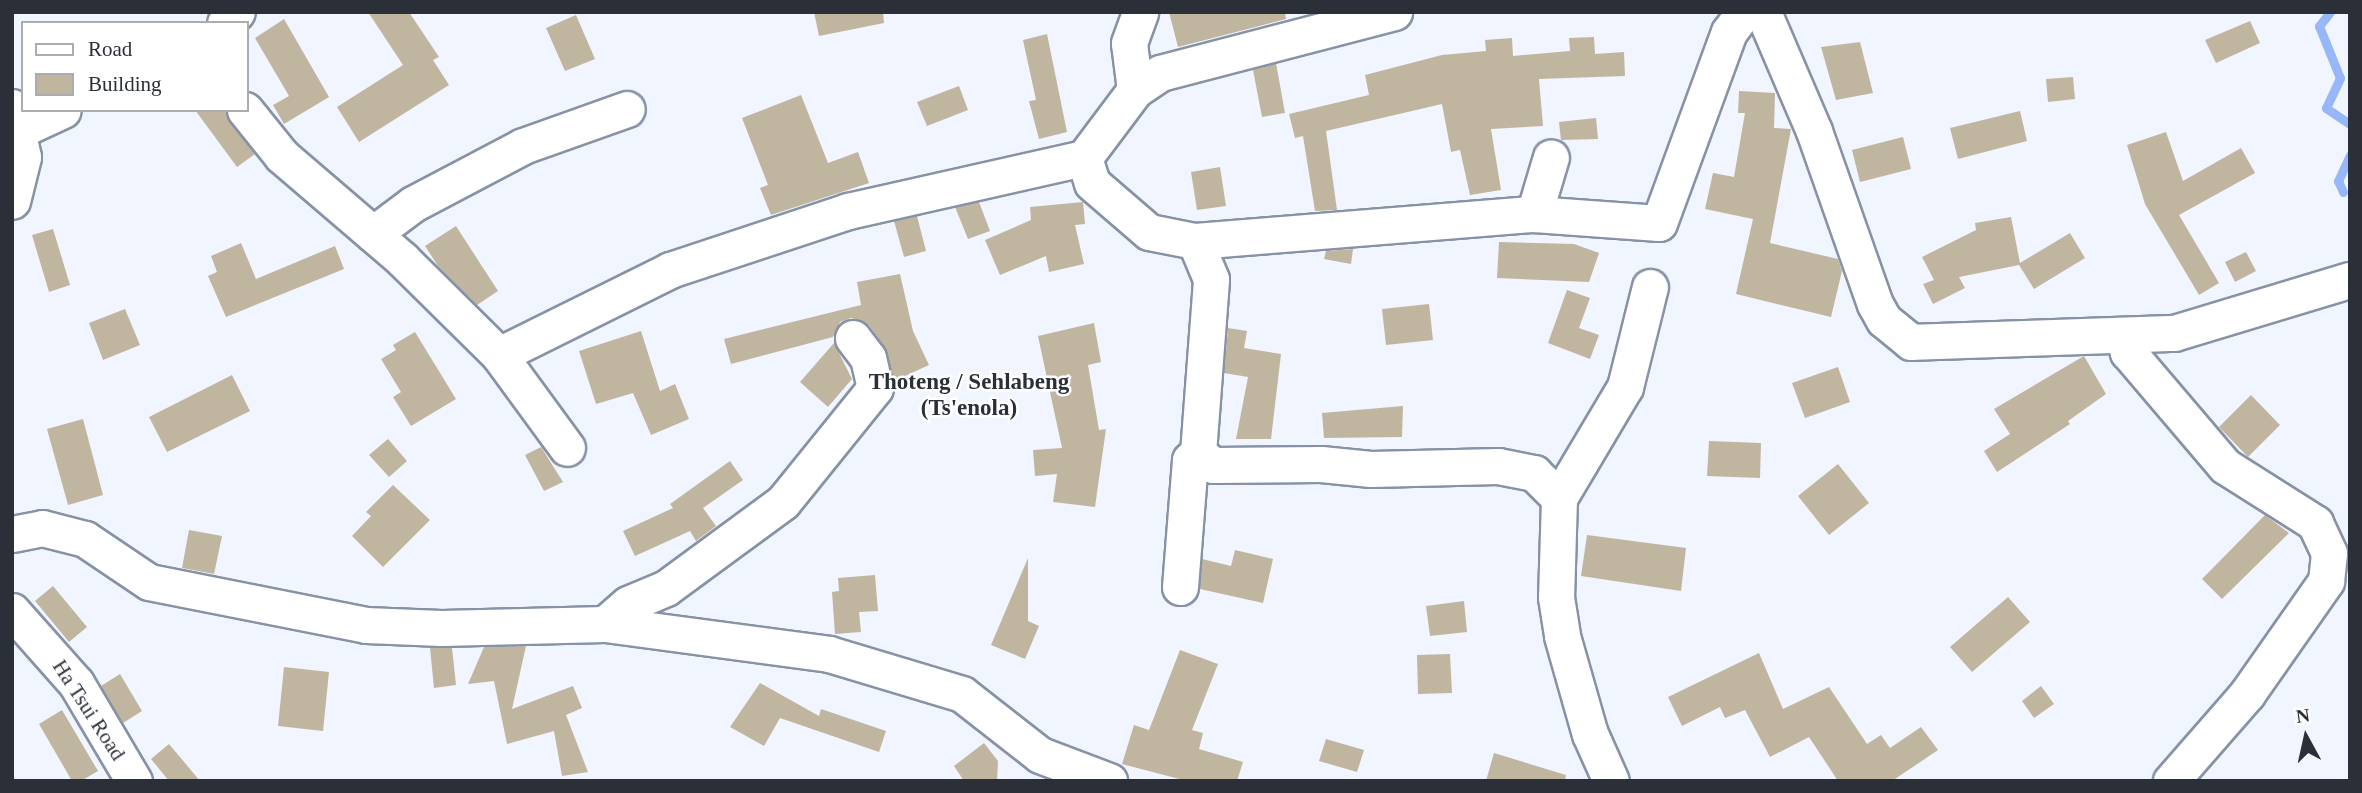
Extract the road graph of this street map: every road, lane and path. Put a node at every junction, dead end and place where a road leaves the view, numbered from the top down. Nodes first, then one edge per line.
1 (1140, 12) edge
2 (1394, 12) edge
3 (1744, 12) edge
4 (1763, 12) edge
5 (1135, 90) junction
6 (627, 109) dead end
7 (53, 112) edge
8 (247, 112) edge
9 (16, 119) edge
10 (1551, 156) dead end
11 (1084, 158) junction
12 (12, 201) edge
13 (1534, 214) junction
14 (373, 234) junction
15 (1195, 241) junction
16 (2350, 280) edge
17 (1650, 287) dead end
18 (2123, 335) junction
19 (853, 338) dead end
20 (499, 355) junction
21 (567, 448) dead end
22 (1198, 453) junction
23 (1559, 498) junction
24 (12, 534) edge
25 (1181, 587) dead end
26 (12, 611) edge
27 (604, 624) junction
28 (134, 781) edge
29 (1110, 781) edge
30 (1611, 781) edge
31 (2171, 781) edge

1 - 5 street
2 - 5 street
3 - 13 street
4 - 18 street
5 - 11 street
6 - 14 street
7 - 9 street
8 - 14 street
9 - 12 street
10 - 13 street
11 - 15 street
11 - 20 street
13 - 15 street
14 - 20 street
15 - 22 street
16 - 18 street
17 - 23 street
18 - 31 street
19 - 27 street
20 - 21 street
22 - 23 street
22 - 25 street
23 - 30 street
24 - 27 street
26 - 28 street, Ha Tsui Road
27 - 29 street

